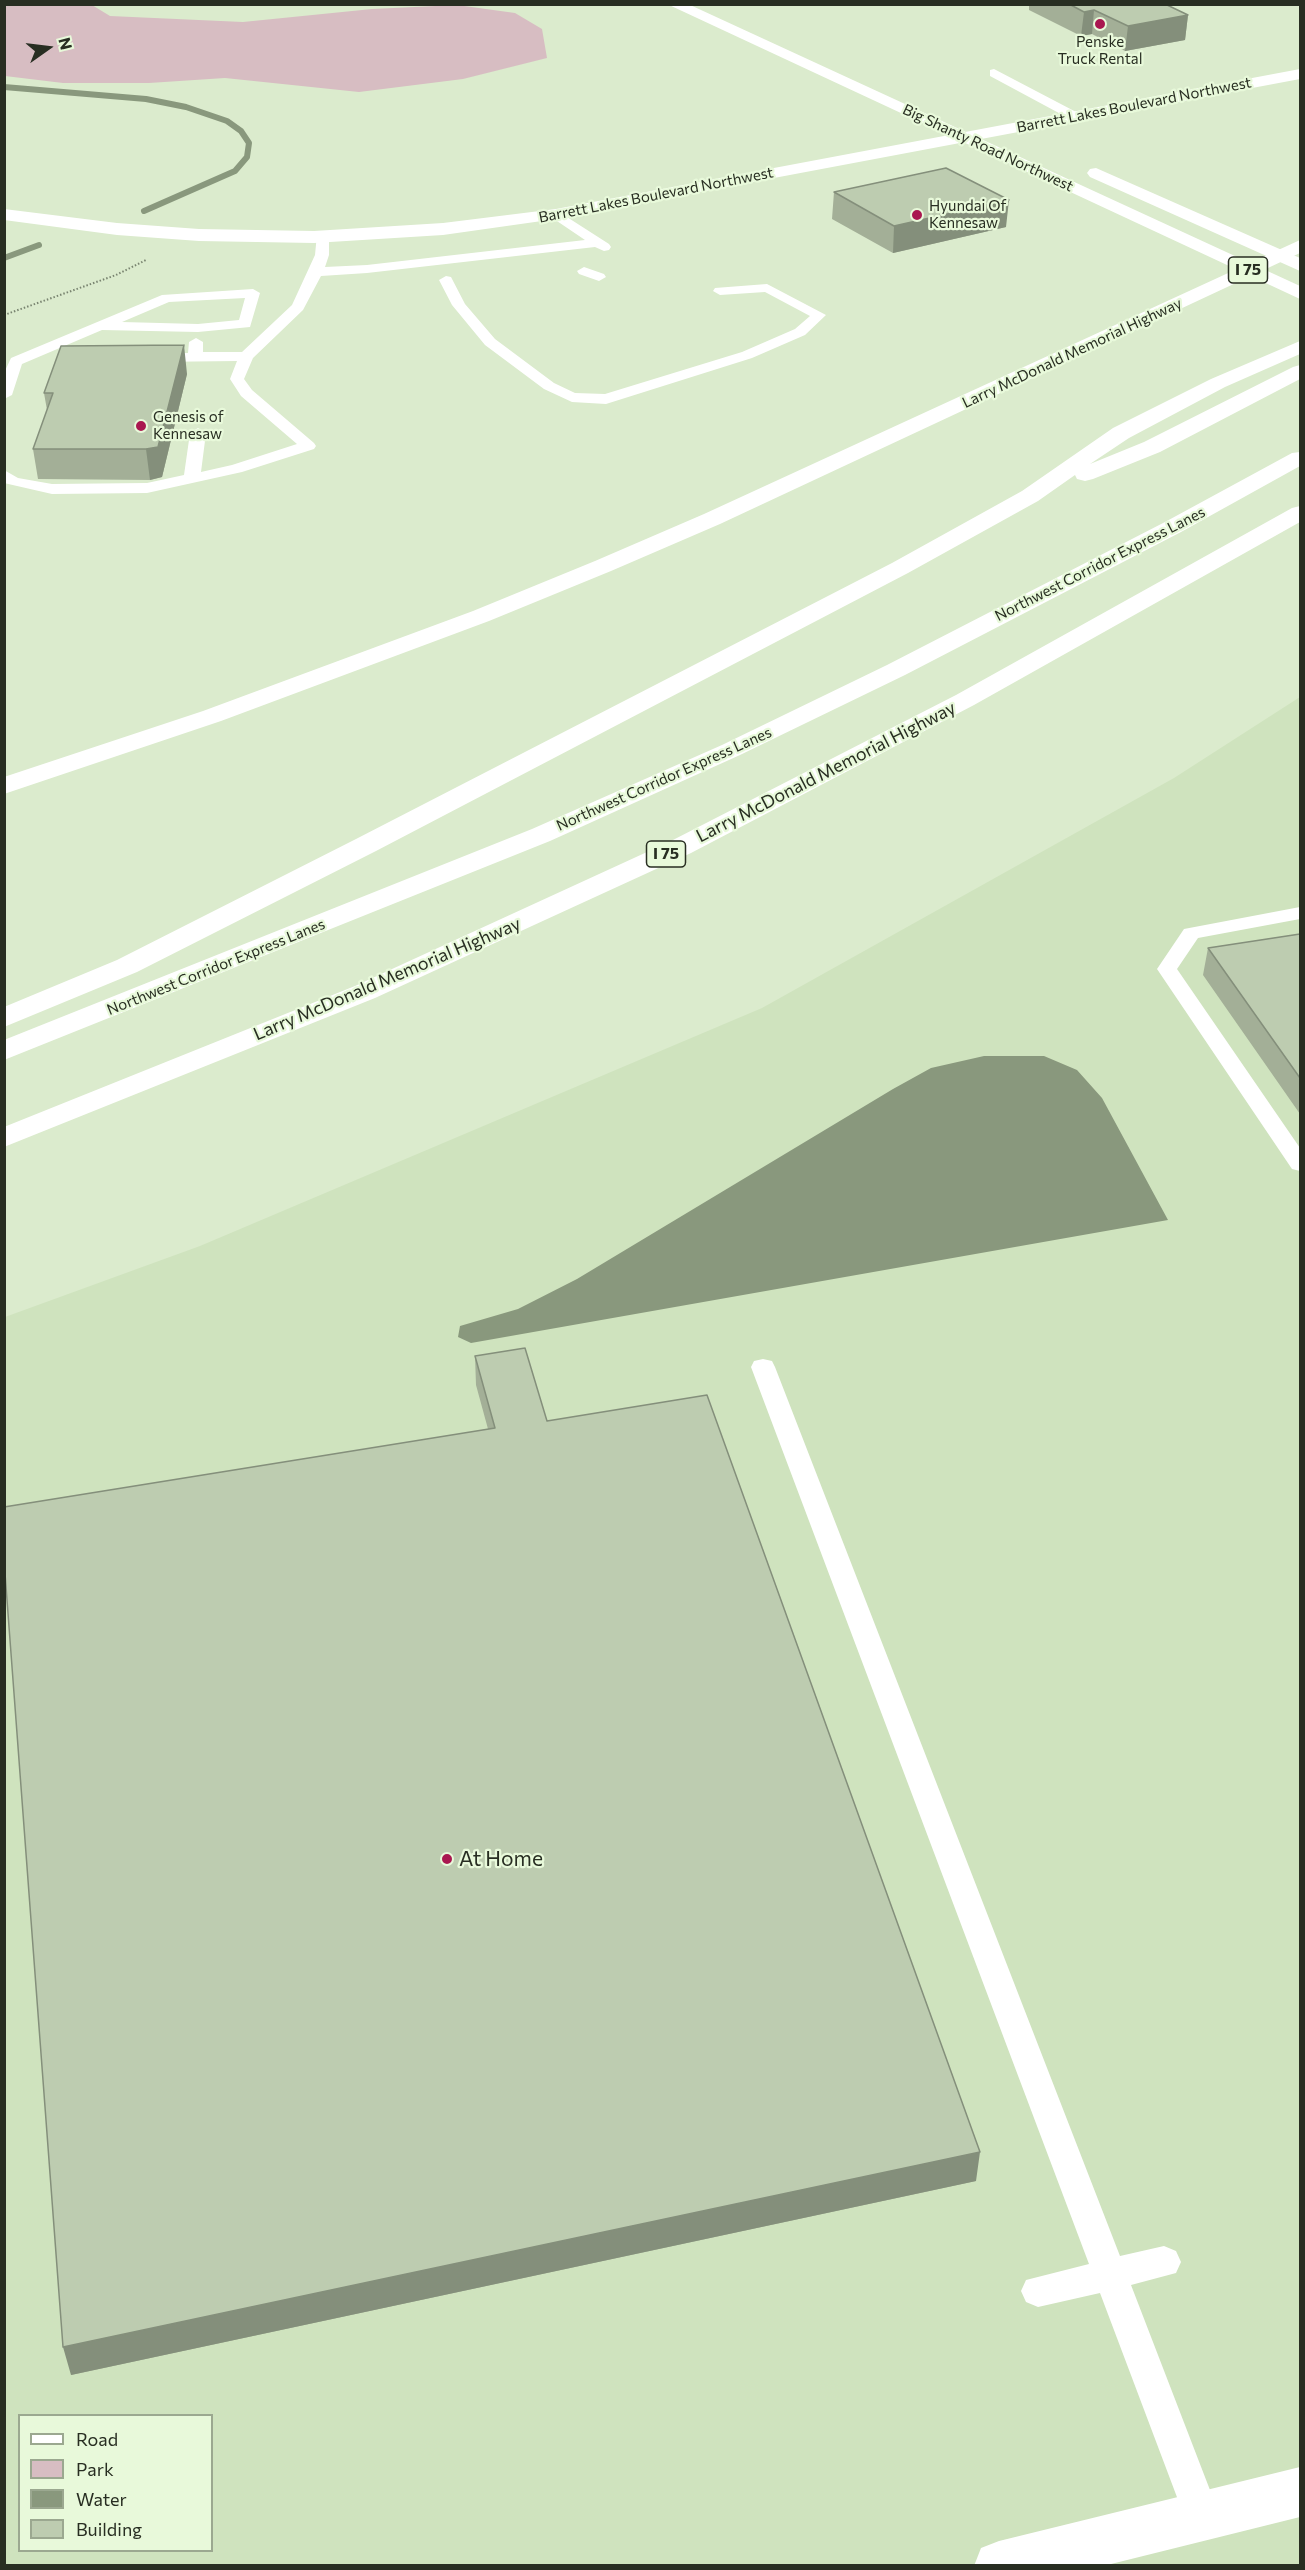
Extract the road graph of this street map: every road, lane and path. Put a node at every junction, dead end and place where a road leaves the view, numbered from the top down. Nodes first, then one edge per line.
1 (674, 4) edge
2 (994, 74) dead end
3 (1300, 74) edge
4 (1041, 84) dead end
5 (1023, 88) junction
6 (1074, 116) junction
7 (970, 117) dead end
8 (1000, 130) junction
9 (963, 137) junction
10 (1026, 142) dead end
11 (1077, 165) dead end
12 (4, 214) edge
13 (556, 214) junction
14 (171, 234) junction
15 (322, 237) junction
16 (597, 243) junction
17 (1300, 246) edge
18 (612, 252) dead end
19 (1300, 265) edge
20 (584, 271) dead end
21 (316, 272) junction
22 (599, 277) dead end
23 (446, 280) dead end
24 (720, 291) dead end
25 (1300, 293) edge
26 (203, 311) junction
27 (4, 315) edge
28 (101, 326) junction
29 (1300, 347) edge
30 (246, 356) junction
31 (195, 357) junction
32 (135, 358) edge
33 (52, 360) dead end
34 (16, 362) junction
35 (1300, 371) edge
36 (4, 395) edge
37 (198, 434) dead end
38 (1300, 458) edge
39 (4, 475) edge
40 (192, 478) junction
41 (1030, 496) junction
42 (1300, 513) edge
43 (4, 786) edge
44 (1300, 913) edge
45 (4, 1018) edge
46 (4, 1051) edge
47 (4, 1137) edge
48 (1300, 1164) edge
49 (763, 1366) dead end
50 (1164, 2262) dead end
51 (1110, 2274) junction
52 (1038, 2290) dead end
53 (1300, 2492) edge
54 (1202, 2516) junction
55 (999, 2565) edge

1 - 9 main road, Big Shanty Road Northwest
2 - 5 lane
3 - 6 main road, Barrett Lakes Boulevard Northwest
4 - 5 lane
5 - 6 lane
6 - 8 main road, Barrett Lakes Boulevard Northwest
7 - 8 main road, Big Shanty Road Northwest
8 - 9 main road, Barrett Lakes Boulevard Northwest
8 - 10 main road, Big Shanty Road Northwest
9 - 13 main road, Barrett Lakes Boulevard Northwest
9 - 25 main road, Big Shanty Road Northwest
11 - 19 main road, Big Shanty Road Northwest
12 - 14 main road, Barrett Lakes Boulevard Northwest
13 - 15 main road, Barrett Lakes Boulevard Northwest
13 - 16 lane
14 - 15 main road, Barrett Lakes Boulevard Northwest
14 - 27 path
15 - 21 lane
16 - 18 lane
16 - 21 lane
17 - 43 main road, Larry McDonald Memorial Highway / I 75
20 - 22 lane
21 - 30 lane
23 - 24 lane
26 - 28 lane
26 - 28 lane
26 - 31 lane
28 - 34 lane
29 - 41 main road
30 - 31 lane
30 - 40 lane
31 - 32 lane
33 - 34 lane
34 - 36 lane
35 - 41 main road
37 - 40 lane
38 - 46 main road, Northwest Corridor Express Lanes
39 - 40 lane
41 - 45 main road
42 - 47 main road, Larry McDonald Memorial Highway / I 75
44 - 48 lane
49 - 51 lane
50 - 51 lane
51 - 52 lane
51 - 54 lane
53 - 54 main road
54 - 55 main road

